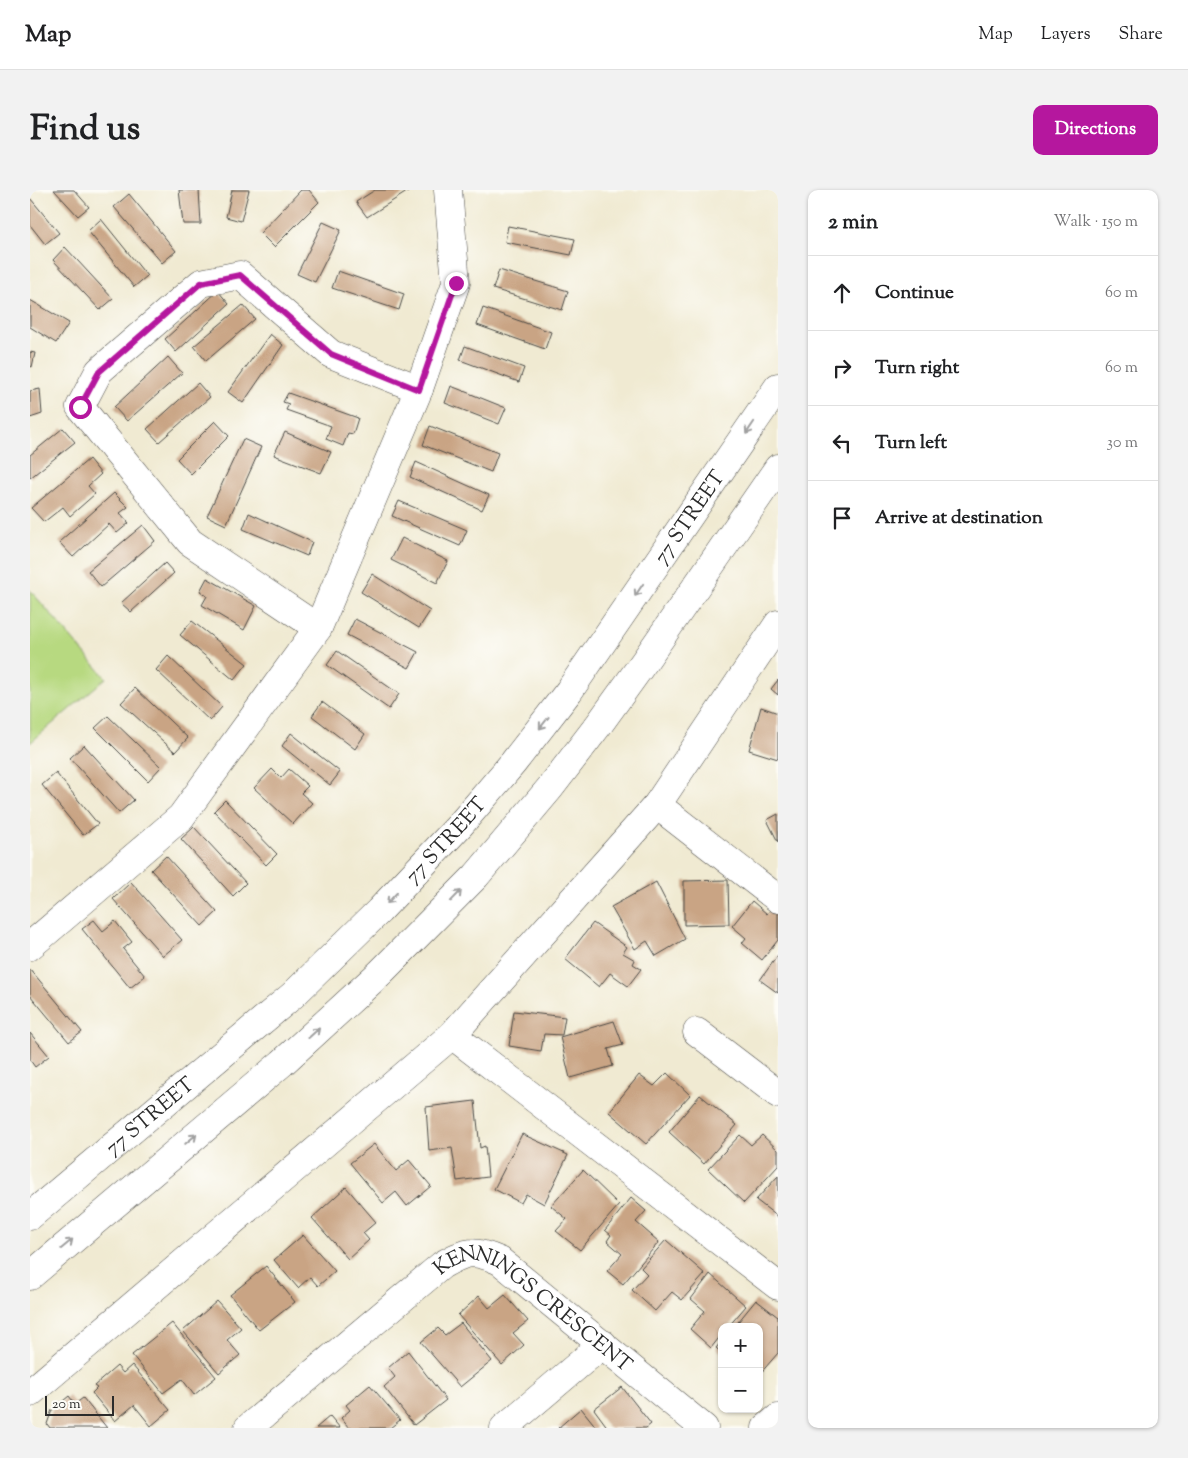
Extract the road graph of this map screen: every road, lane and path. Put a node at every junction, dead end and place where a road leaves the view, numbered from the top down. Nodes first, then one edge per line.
1 (448, 190) edge
2 (778, 388) edge
3 (419, 390) junction
4 (778, 468) edge
5 (778, 624) edge
6 (318, 628) junction
7 (657, 805) junction
8 (778, 899) edge
9 (30, 946) edge
10 (697, 1032) dead end
11 (452, 1035) junction
12 (778, 1094) edge
13 (30, 1216) edge
14 (30, 1276) edge
15 (778, 1286) edge
16 (603, 1344) junction
17 (30, 1392) edge
18 (778, 1418) edge
19 (248, 1428) edge
20 (504, 1428) edge
21 (704, 1428) edge
22 (766, 1428) edge

1 - 3 street
2 -> 13 street, 77 STREET
3 - 6 street
3 - 6 street
14 -> 4 street
5 - 7 street
6 - 9 street
7 - 8 street
7 - 11 street
10 - 12 street
11 - 15 street
11 - 17 street
16 - 19 street, KENNINGS CRESCENT
16 - 20 street
16 - 21 street, KENNINGS CRESCENT
18 - 22 street

